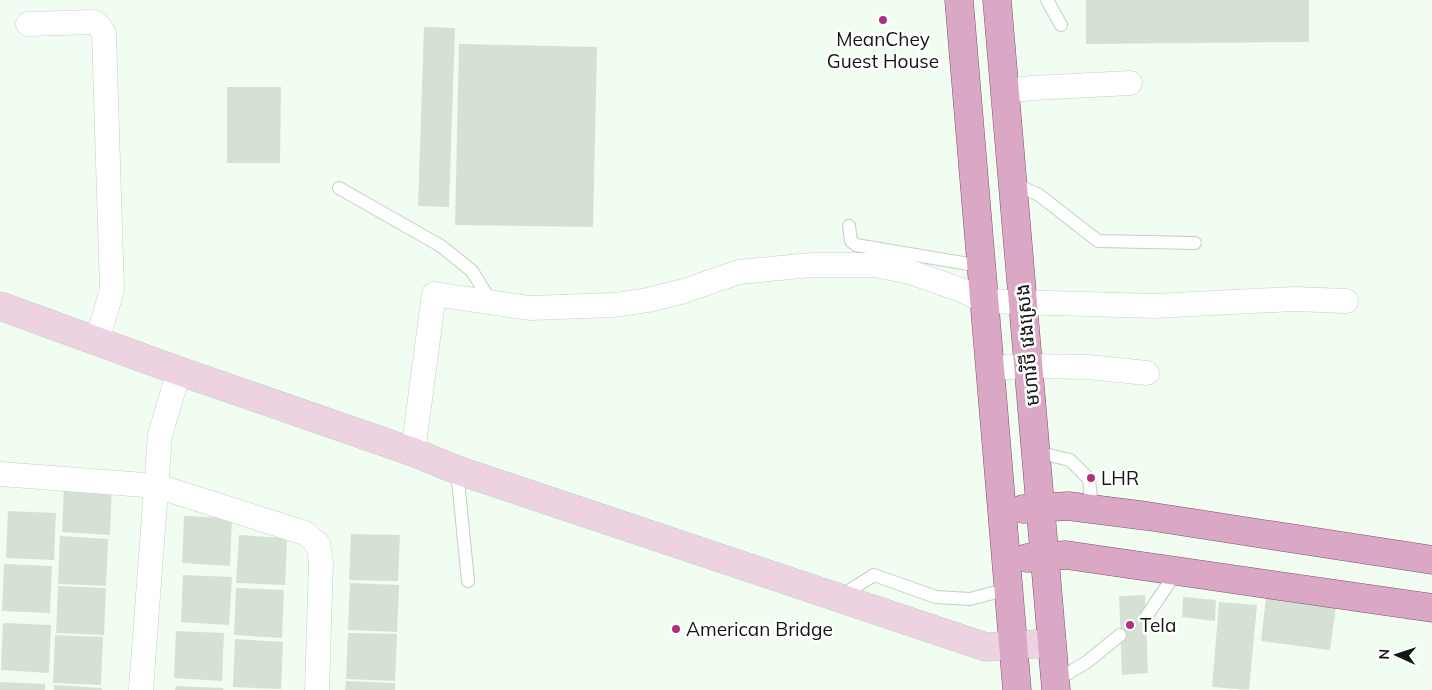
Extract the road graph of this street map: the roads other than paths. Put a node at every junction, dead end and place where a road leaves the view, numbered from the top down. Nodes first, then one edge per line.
1 (959, 0) edge
2 (997, 0) edge
3 (1047, 0) edge
4 (28, 24) dead end
5 (1061, 25) dead end
6 (1130, 83) dead end
7 (1005, 91) junction
8 (1013, 183) junction
9 (338, 188) dead end
10 (849, 226) dead end
11 (1195, 242) dead end
12 (981, 266) junction
13 (984, 301) junction
14 (1346, 301) dead end
15 (491, 302) junction
16 (1023, 302) junction
17 (0, 306) edge
18 (97, 341) junction
19 (1028, 366) junction
20 (990, 368) junction
21 (179, 371) junction
22 (1147, 373) dead end
23 (413, 452) junction
24 (1036, 452) junction
25 (457, 470) junction
26 (0, 474) edge
27 (157, 486) junction
28 (1041, 508) junction
29 (1092, 509) junction
30 (1002, 511) junction
31 (1045, 556) junction
32 (1006, 560) junction
33 (1432, 560) edge
34 (1176, 572) junction
35 (468, 581) dead end
36 (1008, 589) junction
37 (838, 598) junction
38 (1432, 608) edge
39 (1146, 617) dead end
40 (1120, 635) dead end
41 (1052, 643) junction
42 (1013, 646) junction
43 (1056, 686) edge
44 (141, 690) edge
45 (317, 690) edge
46 (1016, 690) edge

1 - 12 main road, មហាវិថី វេងស្រេង
2 - 7 main road, មហាវិថី វេងស្រេង
3 - 5 lane
4 - 18 street
6 - 7 street
7 - 8 main road, មហាវិថី វេងស្រេង
8 - 11 lane
8 - 16 main road, មហាវិថី វេងស្រេង
9 - 15 lane
10 - 12 lane
12 - 13 main road, មហាវិថី វេងស្រេង
13 - 15 street
13 - 16 street
13 - 20 main road, មហាវិថី វេងស្រេង
14 - 16 street
15 - 23 street
16 - 19 main road, មហាវិថី វេងស្រេង
17 - 18 street
18 - 21 street
19 - 20 street
19 - 22 street
19 - 24 main road, មហាវិថី វេងស្រេង
20 - 30 main road, មហាវិថី វេងស្រេង
21 - 23 street
21 - 27 street
23 - 25 street
24 - 28 main road, មហាវិថី វេងស្រេង
24 - 29 lane
25 - 35 lane
25 - 37 street
26 - 27 street
27 - 44 street
27 - 45 street
28 - 29 main road
28 - 30 main road
28 - 31 main road, មហាវិថី វេងស្រេង
29 - 33 main road
30 - 32 main road, មហាវិថី វេងស្រេង
31 - 32 main road
31 - 34 main road
31 - 41 main road, មហាវិថី វេងស្រេង
32 - 36 main road, មហាវិថី វេងស្រេង
34 - 38 main road
34 - 39 lane
36 - 37 lane
36 - 42 main road, មហាវិថី វេងស្រេង
37 - 42 street
40 - 43 lane
41 - 42 street
41 - 43 main road, មហាវិថី វេងស្រេង
42 - 46 main road, មហាវិថី វេងស្រេង

